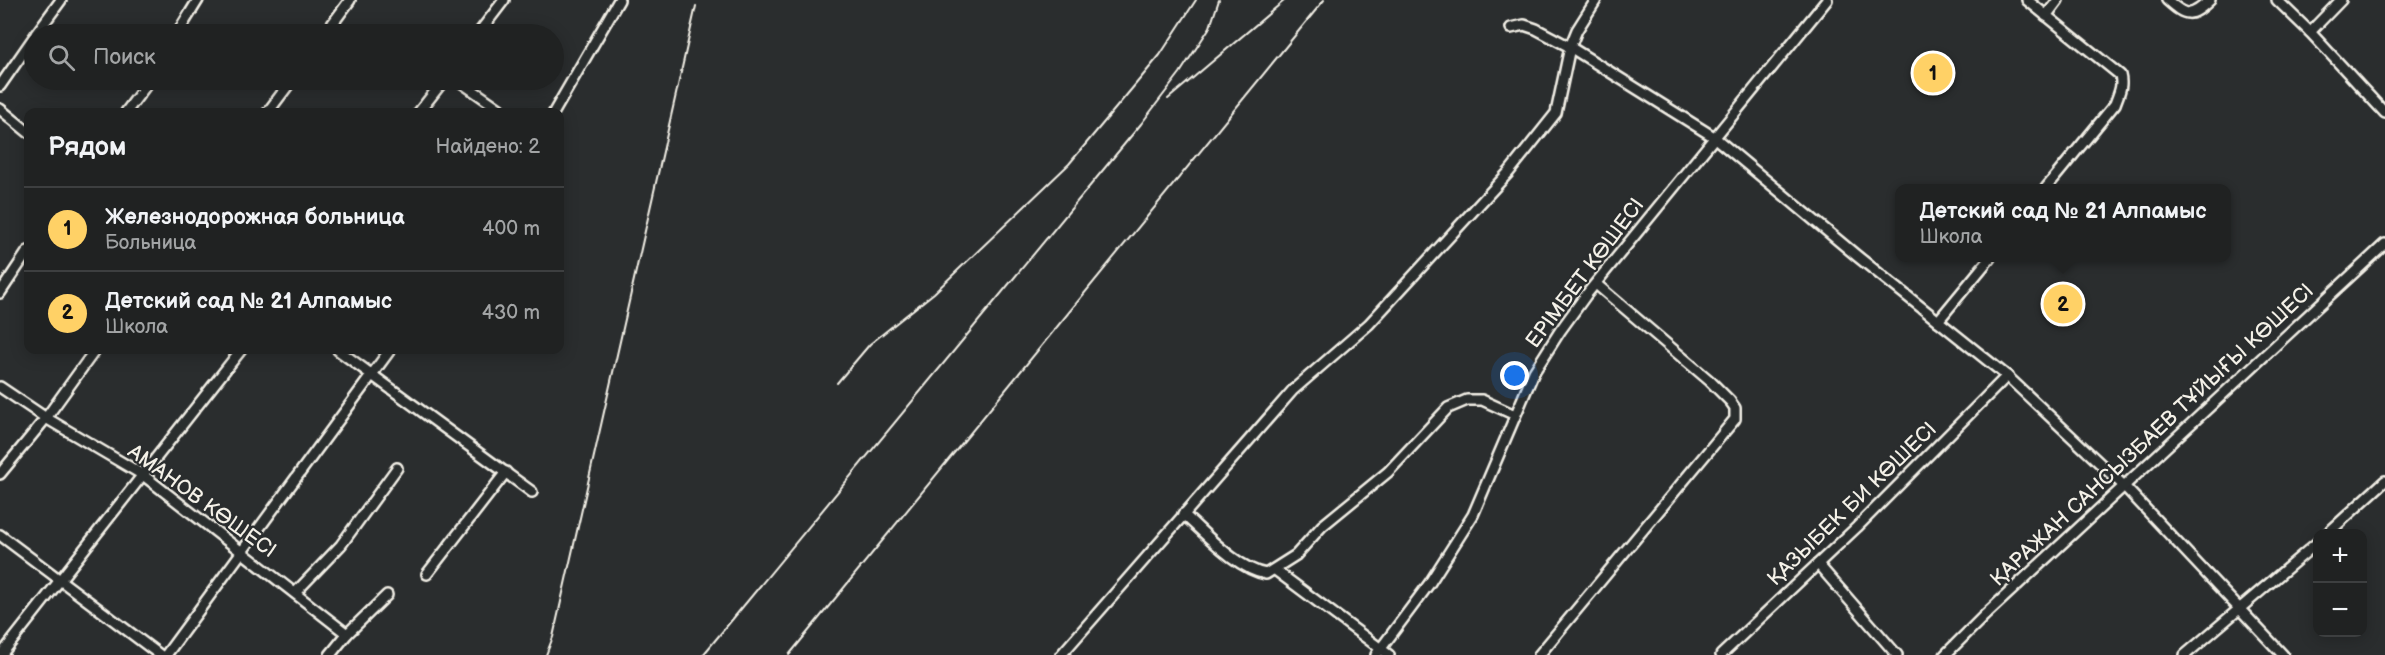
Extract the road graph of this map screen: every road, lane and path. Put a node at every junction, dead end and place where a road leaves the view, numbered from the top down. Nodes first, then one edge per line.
1 (61, 0) edge
2 (198, 0) edge
3 (350, 0) edge
4 (504, 0) edge
5 (619, 0) edge
6 (1596, 0) edge
7 (1827, 0) edge
8 (2027, 0) edge
9 (2058, 0) edge
10 (2167, 0) edge
11 (2210, 0) edge
12 (2277, 0) edge
13 (2341, 0) edge
14 (2046, 16) junction
15 (44, 24) edge
16 (183, 24) edge
17 (332, 24) edge
18 (486, 24) edge
19 (1510, 28) dead end
20 (2310, 32) junction
21 (1570, 47) junction
22 (24, 52) edge
23 (0, 86) edge
24 (142, 90) edge
25 (284, 90) edge
26 (436, 90) edge
27 (472, 90) edge
28 (129, 108) edge
29 (271, 108) edge
30 (422, 108) edge
31 (498, 108) edge
32 (556, 108) edge
33 (0, 109) edge
34 (2385, 113) edge
35 (24, 129) edge
36 (1714, 137) junction
37 (2050, 184) edge
38 (2385, 244) edge
39 (24, 257) edge
40 (1987, 262) edge
41 (1596, 284) junction
42 (0, 293) edge
43 (1938, 321) junction
44 (92, 354) edge
45 (238, 354) edge
46 (344, 354) edge
47 (387, 354) edge
48 (373, 374) junction
49 (2007, 376) junction
50 (0, 387) edge
51 (1515, 415) junction
52 (46, 418) junction
53 (397, 468) dead end
54 (506, 472) junction
55 (0, 474) edge
56 (143, 476) junction
57 (2385, 481) edge
58 (2124, 486) junction
59 (532, 492) dead end
60 (1184, 514) junction
61 (2332, 529) edge
62 (0, 535) edge
63 (2313, 546) edge
64 (241, 550) junction
65 (1818, 564) junction
66 (1275, 570) junction
67 (427, 574) dead end
68 (61, 580) junction
69 (295, 593) junction
70 (387, 595) dead end
71 (2238, 608) junction
72 (347, 634) junction
73 (1382, 653) edge
74 (1, 655) edge
75 (159, 655) edge
76 (165, 655) edge
77 (330, 655) edge
78 (1061, 655) edge
79 (1539, 655) edge
80 (1721, 655) edge
81 (1897, 655) edge
82 (1945, 655) edge
83 (2185, 655) edge
84 (2283, 655) edge

1 - 15 street
2 - 16 street
3 - 17 street
4 - 18 street
5 - 32 street
6 - 21 street
7 - 36 street, ЕРІМБЕТ КӨШЕСІ
8 - 14 street
9 - 14 street
10 - 11 street
12 - 20 street
13 - 20 street
14 - 37 street
19 - 21 street
20 - 34 street
21 - 36 street
21 - 60 street
22 - 23 street
24 - 28 street
25 - 29 street
26 - 30 street
27 - 31 street
33 - 35 street
36 - 41 street, ЕРІМБЕТ КӨШЕСІ
36 - 43 street
38 - 58 street, ҚАРАЖАН САНСЫЗБАЕВ ТҰЙЫҒЫ КӨШЕСІ
39 - 42 street
40 - 43 street
41 - 51 street, ЕРІМБЕТ КӨШЕСІ
41 - 79 street
43 - 49 street
44 - 52 street
45 - 56 street
46 - 48 street
47 - 48 street
48 - 54 street
48 - 64 street
49 - 58 street
49 - 65 street, ҚАЗЫБЕК БИ КӨШЕСІ
50 - 52 street, АМАНОВ КӨШЕСІ
51 - 66 street
51 - 73 street, ЕРІМБЕТ КӨШЕСІ
52 - 55 street
52 - 56 street, АМАНОВ КӨШЕСІ
53 - 69 street
54 - 59 street
54 - 67 street
56 - 64 street, АМАНОВ КӨШЕСІ
56 - 68 street
57 - 61 street
58 - 71 street
58 - 82 street, ҚАРАЖАН САНСЫЗБАЕВ ТҰЙЫҒЫ КӨШЕСІ
60 - 66 street
60 - 78 street
62 - 68 street
63 - 71 street
64 - 69 street, АМАНОВ КӨШЕСІ
64 - 76 street
65 - 80 street, ҚАЗЫБЕК БИ КӨШЕСІ
65 - 81 street
66 - 73 street
68 - 74 street
68 - 75 street
69 - 72 street, АМАНОВ КӨШЕСІ
70 - 72 street
71 - 83 street
71 - 84 street
72 - 77 street

